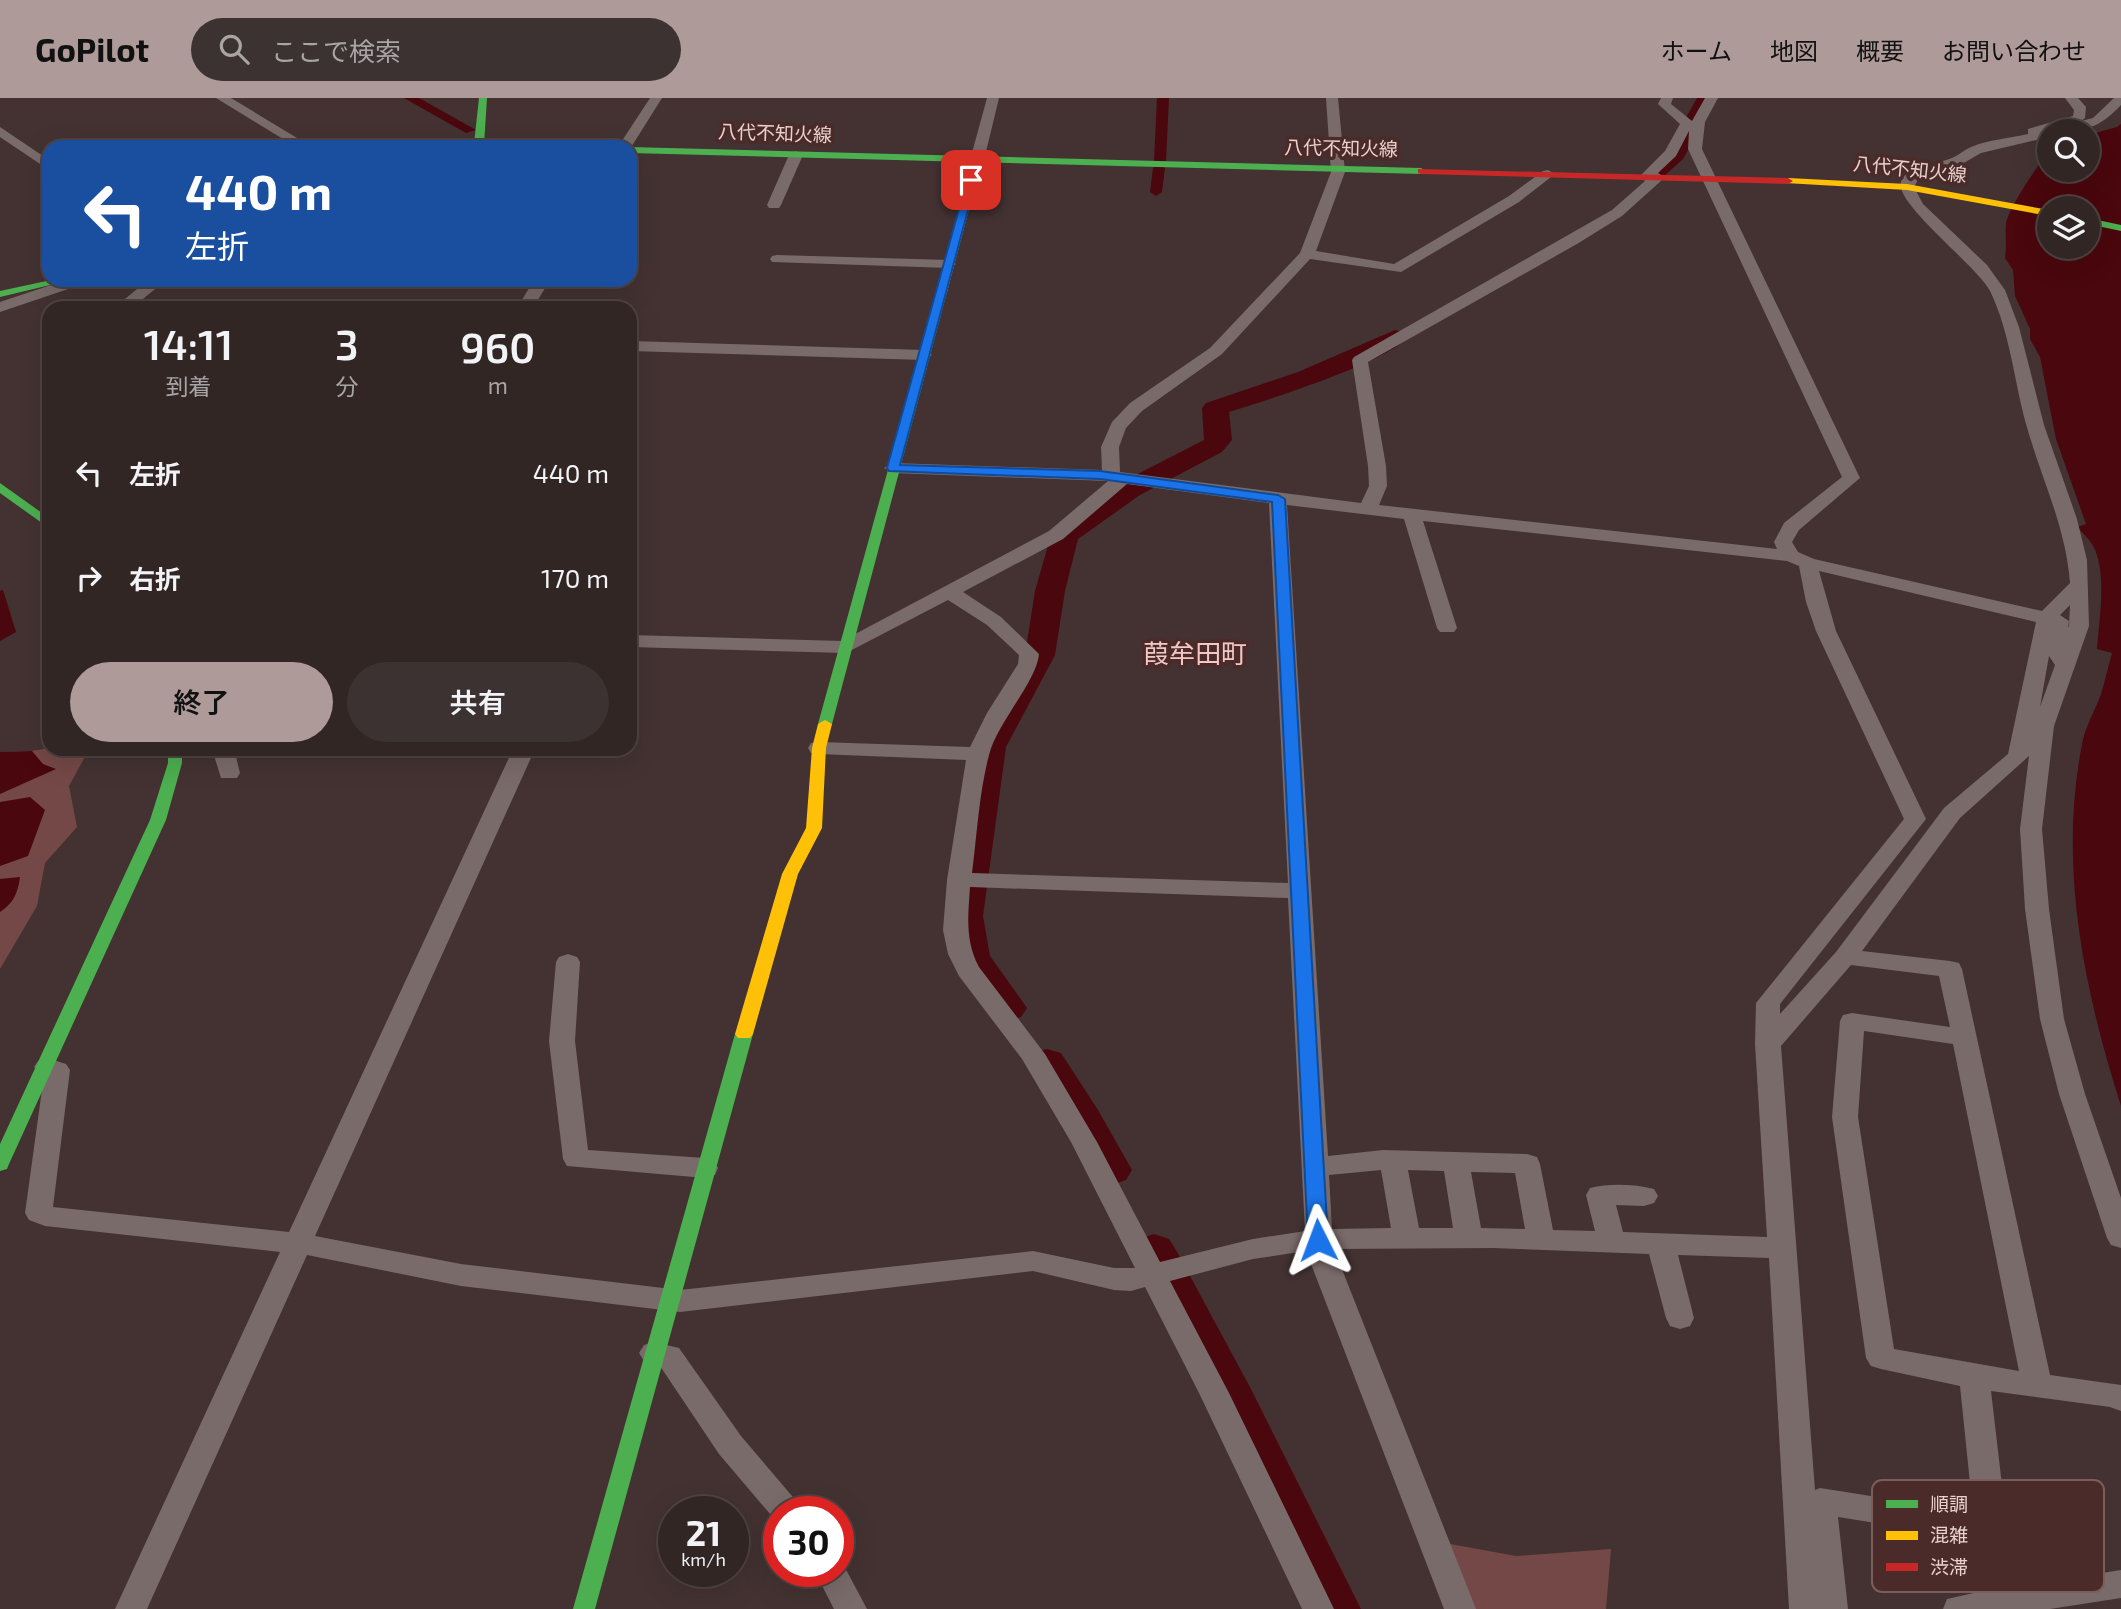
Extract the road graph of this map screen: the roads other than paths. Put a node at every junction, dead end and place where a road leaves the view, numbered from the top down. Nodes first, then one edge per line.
1 (222, 98) edge
2 (483, 98) edge
3 (656, 98) edge
4 (993, 98) edge
5 (1332, 98) edge
6 (1667, 98) edge
7 (1712, 98) edge
8 (2071, 98) edge
9 (2121, 98) edge
10 (2100, 119) edge
11 (0, 131) edge
12 (2037, 136) edge
13 (2031, 137) junction
14 (293, 140) edge
15 (480, 140) edge
16 (629, 140) edge
17 (637, 150) edge
18 (796, 155) junction
19 (977, 160) junction
20 (42, 161) edge
21 (1338, 169) junction
22 (1549, 174) junction
23 (1652, 177) junction
24 (1709, 178) junction
25 (1916, 194) junction
26 (774, 205) dead end
27 (2037, 211) edge
28 (2100, 224) edge
29 (2121, 228) edge
30 (1307, 254) junction
31 (777, 259) dead end
32 (949, 264) junction
33 (42, 285) edge
34 (60, 287) edge
35 (149, 287) edge
36 (0, 294) edge
37 (131, 301) edge
38 (0, 307) edge
39 (637, 346) edge
40 (924, 355) junction
41 (893, 468) junction
42 (1123, 478) junction
43 (1157, 482) joint
44 (0, 487) edge
45 (1278, 499) junction
46 (1368, 508) junction
47 (1412, 514) junction
48 (42, 515) edge
49 (1799, 559) junction
50 (2080, 584) junction
51 (949, 592) junction
52 (2047, 617) junction
53 (1447, 628) dead end
54 (637, 642) edge
55 (846, 647) junction
56 (2066, 667) junction
57 (819, 748) junction
58 (978, 754) junction
59 (175, 756) edge
60 (225, 756) edge
61 (521, 756) edge
62 (229, 773) dead end
63 (959, 880) junction
64 (1299, 891) junction
65 (1846, 957) junction
66 (568, 962) dead end
67 (1964, 1037) junction
68 (1768, 1044) junction
69 (47, 1067) junction
70 (1393, 1160) junction
71 (1456, 1162) junction
72 (0, 1164) edge
73 (1314, 1167) junction
74 (705, 1168) junction
75 (1644, 1196) dead end
76 (1469, 1238) junction
77 (2121, 1238) edge
78 (1406, 1239) junction
79 (1318, 1240) junction
80 (1541, 1240) junction
81 (1611, 1242) junction
82 (297, 1243) junction
83 (1661, 1244) junction
84 (1782, 1248) junction
85 (1164, 1272) junction
86 (669, 1299) junction
87 (1680, 1318) dead end
88 (654, 1353) junction
89 (1974, 1377) junction
90 (2037, 1385) junction
91 (2121, 1399) edge
92 (1986, 1480) edge
93 (773, 1496) edge
94 (1872, 1509) edge
95 (839, 1587) edge
96 (2077, 1592) edge
97 (2006, 1605) edge
98 (131, 1609) edge
99 (584, 1609) edge
100 (851, 1609) edge
101 (1318, 1609) edge
102 (1460, 1609) edge
103 (1805, 1609) edge
104 (1832, 1609) edge
105 (1959, 1609) edge

1 - 14 street
2 - 15 street
3 - 16 street
4 - 19 street
5 - 21 street
6 - 23 street
7 - 24 street
8 - 13 street
9 - 10 street
11 - 20 street
12 - 13 street
13 - 25 street
17 - 18 street, 八代不知火線
18 - 19 street, 八代不知火線
18 - 26 street
19 - 21 street, 八代不知火線
19 - 32 street
21 - 22 street, 八代不知火線
21 - 30 street
22 - 23 street, 八代不知火線
22 - 30 street
23 - 24 street, 八代不知火線
23 - 46 street
24 - 25 street, 八代不知火線
24 - 49 street
25 - 27 street, 八代不知火線
25 - 50 street
28 - 29 street
30 - 42 street
31 - 32 street
32 - 40 street
33 - 36 street
34 - 38 street
35 - 37 street
39 - 40 street
40 - 41 street
41 - 42 street
41 - 55 street
42 - 43 street
42 - 51 street
43 - 45 street
44 - 48 street
45 - 46 street
45 - 64 street
46 - 47 street
47 - 49 street
47 - 53 street
49 - 52 street
49 - 68 street
50 - 52 street
50 - 56 street
51 - 55 street
51 - 58 street
52 - 56 street
52 - 65 street
54 - 55 street
55 - 57 street
56 - 77 street
57 - 58 street
57 - 74 street
58 - 63 street
59 - 69 street
60 - 62 street
61 - 82 street
63 - 64 street
63 - 85 street
64 - 73 street
65 - 67 street
65 - 68 street
66 - 74 street
67 - 89 street
67 - 90 street
68 - 84 street
69 - 72 street
69 - 82 street
70 - 71 street
70 - 73 street
70 - 78 street
71 - 76 street
71 - 80 street
73 - 79 street
74 - 86 street
75 - 81 street
76 - 78 street
76 - 80 street
78 - 79 street
79 - 85 street
79 - 102 street
80 - 81 street
81 - 83 street
82 - 86 street
82 - 98 street
83 - 84 street
83 - 87 street
84 - 103 street
85 - 86 street
85 - 101 street
86 - 88 street
88 - 93 street
88 - 99 street
89 - 90 street
89 - 92 street
90 - 91 street
94 - 104 street
95 - 100 street
96 - 97 street
97 - 105 street

